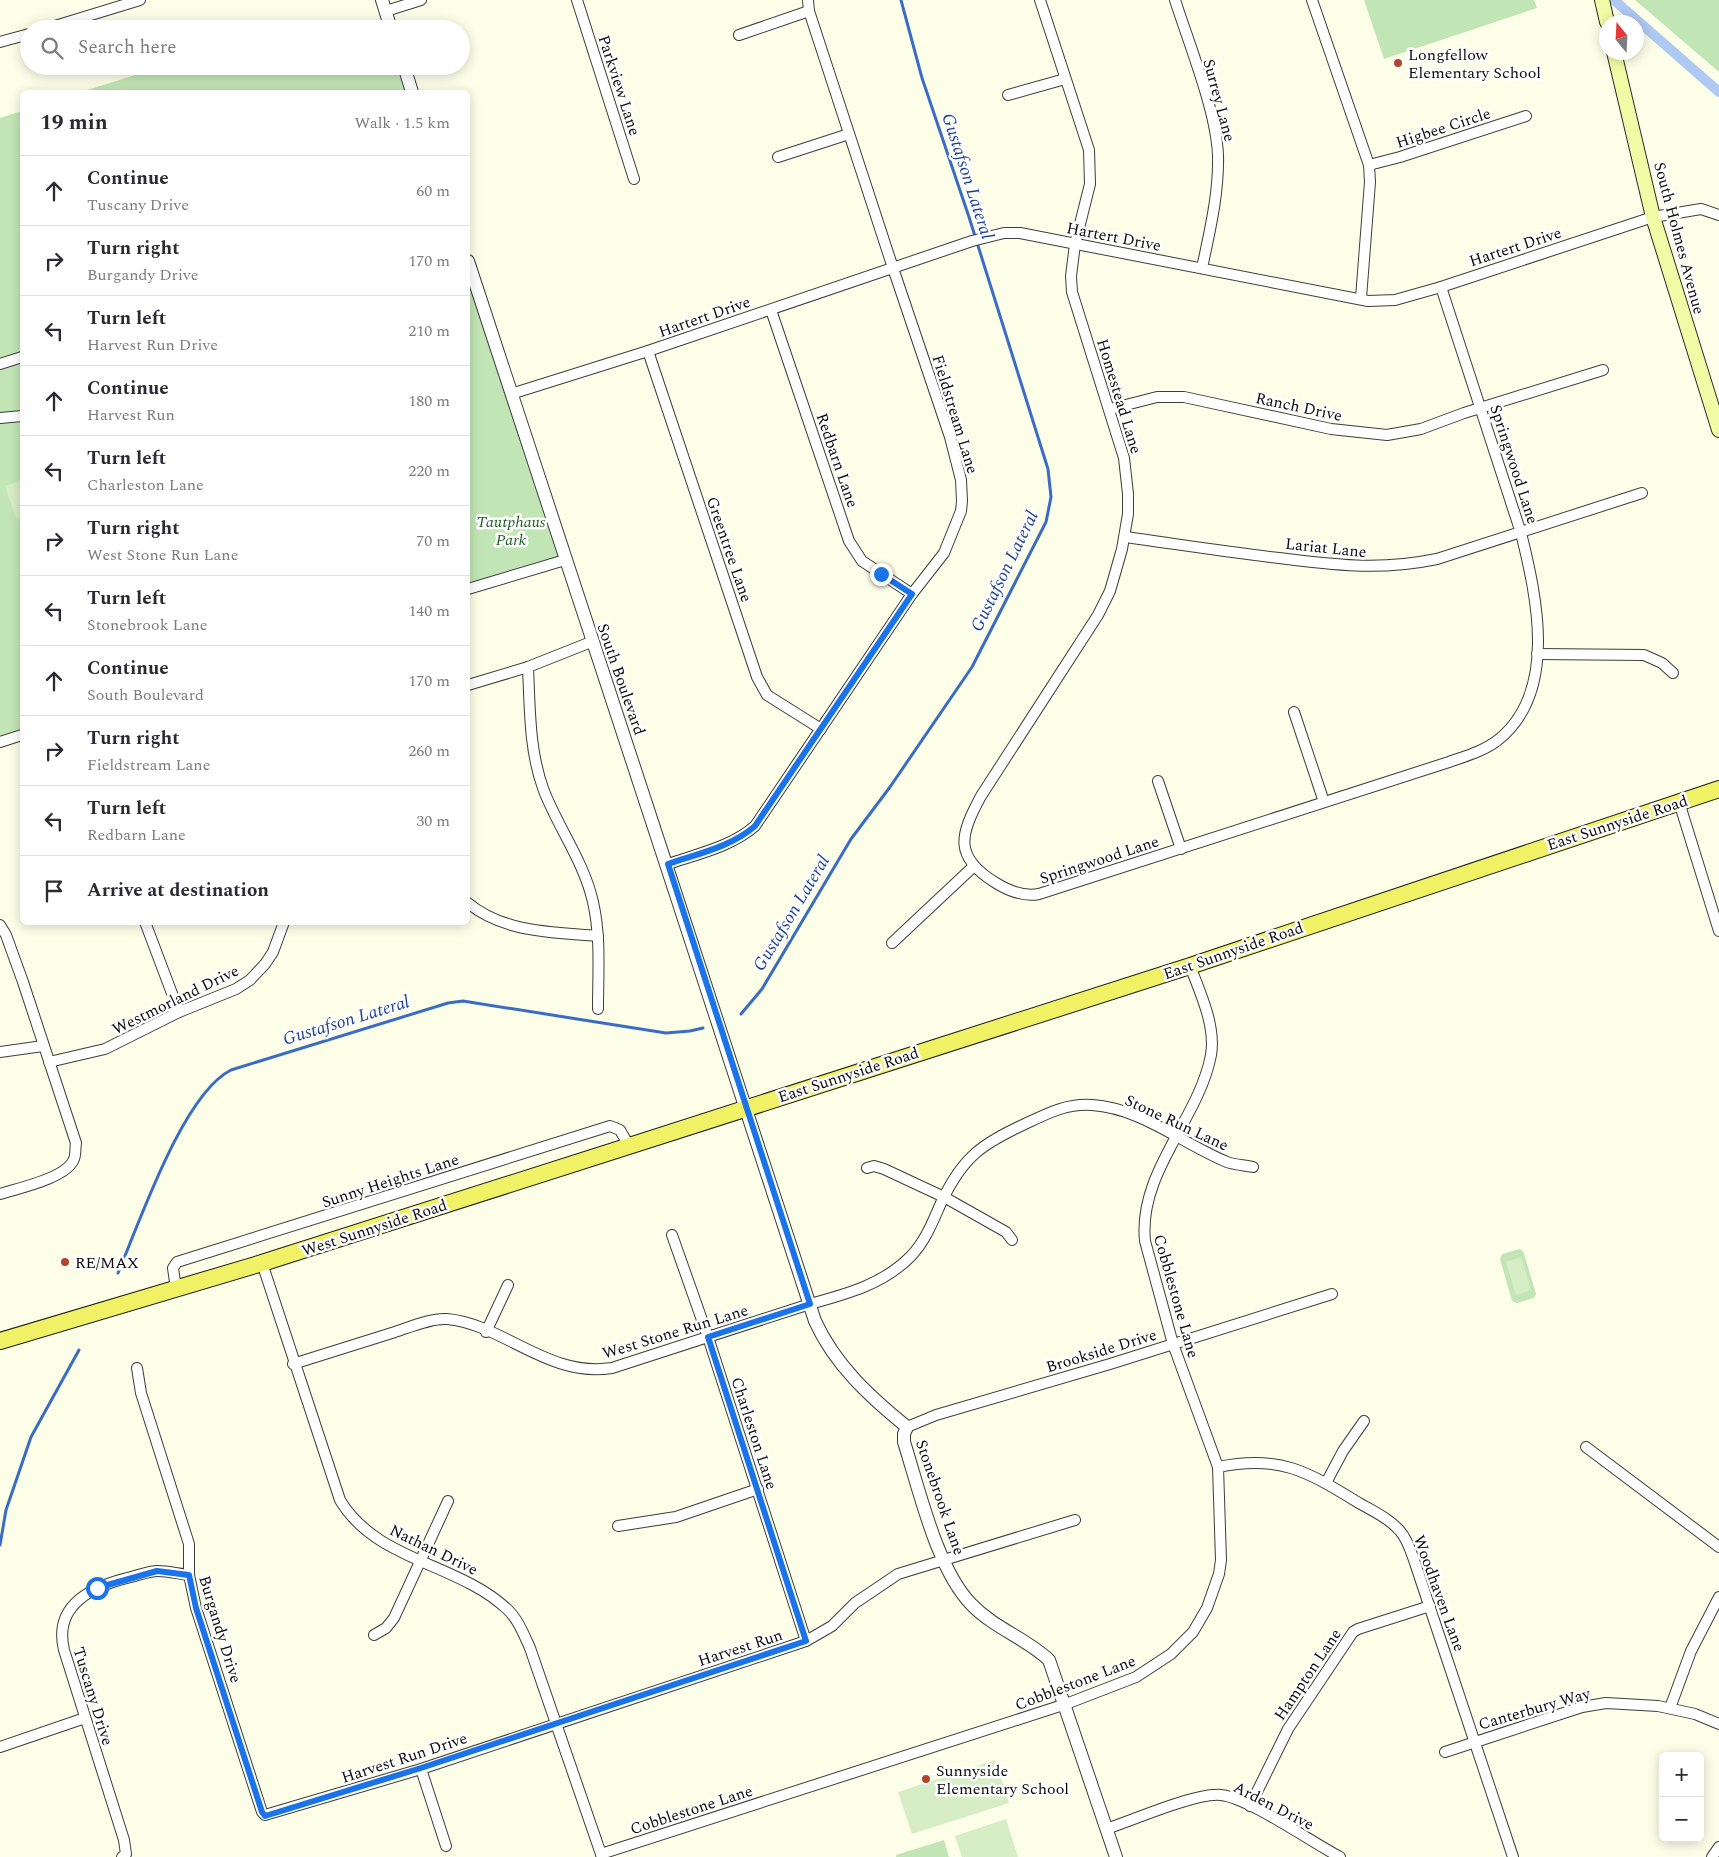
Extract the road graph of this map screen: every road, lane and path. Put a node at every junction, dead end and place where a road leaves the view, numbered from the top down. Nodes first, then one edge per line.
1 (140, 0) edge
2 (421, 0) edge
3 (577, 0) edge
4 (808, 0) edge
5 (1040, 0) edge
6 (1174, 0) edge
7 (1312, 0) edge
8 (384, 6) edge
9 (809, 11) junction
10 (74, 20) edge
11 (388, 20) edge
12 (739, 35) dead end
13 (20, 36) edge
14 (0, 42) edge
15 (1616, 60) edge
16 (407, 75) edge
17 (1065, 79) junction
18 (411, 90) edge
19 (1008, 96) dead end
20 (1526, 116) dead end
21 (850, 134) junction
22 (778, 158) dead end
23 (1368, 164) junction
24 (634, 178) dead end
25 (1719, 215) edge
26 (1653, 217) junction
27 (1075, 244) junction
28 (470, 267) edge
29 (893, 268) junction
30 (1202, 268) junction
31 (1440, 287) junction
32 (1361, 298) junction
33 (771, 310) junction
34 (648, 351) junction
35 (20, 358) edge
36 (0, 364) edge
37 (1602, 370) dead end
38 (511, 394) junction
39 (1110, 409) junction
40 (1481, 409) junction
41 (20, 416) edge
42 (0, 418) edge
43 (1719, 430) edge
44 (1642, 493) dead end
45 (1522, 533) junction
46 (1125, 537) junction
47 (565, 560) junction
48 (470, 588) edge
49 (912, 594) junction
50 (591, 642) junction
51 (1537, 654) junction
52 (528, 667) junction
53 (1674, 673) dead end
54 (470, 684) edge
55 (1294, 712) dead end
56 (821, 729) junction
57 (20, 736) edge
58 (0, 742) edge
59 (1158, 781) dead end
60 (1719, 789) edge
61 (1324, 802) junction
62 (1679, 802) junction
63 (1181, 849) junction
64 (971, 863) junction
65 (668, 864) junction
66 (470, 904) edge
67 (0, 925) edge
68 (146, 925) edge
69 (283, 925) edge
70 (1719, 931) edge
71 (598, 936) junction
72 (892, 942) dead end
73 (1190, 966) junction
74 (598, 1009) dead end
75 (178, 1012) junction
76 (43, 1046) junction
77 (0, 1052) edge
78 (49, 1062) junction
79 (746, 1107) junction
80 (1176, 1137) junction
81 (629, 1146) junction
82 (1253, 1167) dead end
83 (867, 1168) dead end
84 (0, 1194) edge
85 (944, 1197) junction
86 (672, 1235) dead end
87 (1012, 1240) dead end
88 (262, 1263) junction
89 (508, 1285) dead end
90 (176, 1289) junction
91 (1332, 1294) dead end
92 (839, 1296) joint
93 (810, 1304) junction
94 (486, 1332) junction
95 (708, 1337) junction
96 (0, 1340) edge
97 (1173, 1344) junction
98 (293, 1364) junction
99 (137, 1368) dead end
100 (1364, 1421) dead end
101 (907, 1427) junction
102 (1586, 1447) dead end
103 (1218, 1467) junction
104 (1326, 1483) junction
105 (758, 1489) junction
106 (448, 1501) dead end
107 (1075, 1520) dead end
108 (618, 1526) dead end
109 (1719, 1548) edge
110 (945, 1560) junction
111 (422, 1562) junction
112 (189, 1575) junction
113 (1719, 1597) edge
114 (1430, 1606) junction
115 (374, 1636) dead end
116 (806, 1641) junction
117 (1066, 1704) junction
118 (1670, 1708) junction
119 (85, 1718) junction
120 (556, 1722) junction
121 (1719, 1724) edge
122 (1475, 1741) junction
123 (0, 1747) edge
124 (1444, 1752) dead end
125 (421, 1768) junction
126 (1250, 1806) junction
127 (262, 1812) joint
128 (1107, 1828) junction
129 (446, 1846) dead end
130 (1719, 1847) edge
131 (602, 1855) edge
132 (122, 1857) edge
133 (1116, 1857) edge
134 (1340, 1857) edge
135 (1513, 1857) edge
136 (1712, 1857) edge

1 - 10 street
2 - 8 street
3 - 24 street, Parkview Lane
4 - 9 street, Fieldstream Lane
5 - 17 street, Homestead Lane
6 - 30 street, Surrey Lane
7 - 23 street
8 - 11 street
9 - 12 street
9 - 21 street, Fieldstream Lane
13 - 14 street
15 - 26 main road, South Holmes Avenue
16 - 18 street
17 - 19 street
17 - 27 street, Homestead Lane
20 - 23 street, Higbee Circle
21 - 22 street
21 - 29 street, Fieldstream Lane
23 - 32 street
25 - 26 street, Hartert Drive
26 - 31 street, Hartert Drive
26 - 43 main road, South Holmes Avenue
27 - 29 street, Hartert Drive
27 - 30 street, Hartert Drive
27 - 39 street, Homestead Lane
28 - 38 street, South Boulevard
29 - 33 street, Hartert Drive
29 - 49 street, Fieldstream Lane
30 - 32 street, Hartert Drive
31 - 32 street, Hartert Drive
31 - 40 street, Springwood Lane
33 - 34 street, Hartert Drive
33 - 49 street, Redbarn Lane
34 - 38 street, Hartert Drive
34 - 56 street, Greentree Lane
35 - 36 street
37 - 40 street, Ranch Drive
38 - 47 street, South Boulevard
39 - 40 street, Ranch Drive
39 - 46 street, Homestead Lane
40 - 45 street, Springwood Lane
41 - 42 street
44 - 45 street, Lariat Lane
45 - 46 street, Lariat Lane
45 - 51 street, Springwood Lane
46 - 64 street, Homestead Lane
47 - 48 street
47 - 50 street, South Boulevard
49 - 56 street, Fieldstream Lane
50 - 52 street
50 - 65 street, South Boulevard
51 - 53 street
51 - 61 street, Springwood Lane
52 - 54 street
52 - 71 street
55 - 61 street
56 - 65 street, Fieldstream Lane
57 - 58 street
59 - 63 street, Springwood Lane
60 - 62 main road, East Sunnyside Road
61 - 63 street, Springwood Lane
62 - 70 street
62 - 73 main road, East Sunnyside Road
63 - 64 street, Springwood Lane
64 - 72 street
65 - 79 street, South Boulevard
66 - 71 street
67 - 76 street
68 - 75 street
69 - 75 street, Westmorland Drive
71 - 74 street
73 - 79 main road, East Sunnyside Road
73 - 80 street, Cobblestone Lane
75 - 78 street, Westmorland Drive
76 - 77 street
76 - 78 street
78 - 84 street
79 - 81 main road, West Sunnyside Road
79 - 93 street, Stonebrook Lane
80 - 82 street, Stone Run Lane
80 - 85 street, Stone Run Lane
80 - 97 street, Cobblestone Lane
81 - 88 main road, West Sunnyside Road
81 - 90 street, Sunny Heights Lane
83 - 85 street
85 - 87 street
85 - 92 street, Stone Run Lane
86 - 95 street, Charleston Lane
88 - 90 main road, West Sunnyside Road
88 - 98 street, Nathan Drive
89 - 94 street
90 - 96 main road, West Sunnyside Road
91 - 97 street, Brookside Drive
92 - 93 street, West Stone Run Lane
93 - 95 street, West Stone Run Lane
93 - 101 street, Stonebrook Lane
94 - 95 street, West Stone Run Lane
94 - 98 street, West Stone Run Lane
95 - 105 street, Charleston Lane
97 - 101 street, Brookside Drive
97 - 103 street, Cobblestone Lane
98 - 111 street, Nathan Drive
99 - 112 street, Burgandy Drive
100 - 104 street
101 - 110 street, Stonebrook Lane
102 - 109 street
103 - 104 street, Woodhaven Lane
103 - 117 street, Cobblestone Lane
104 - 114 street, Woodhaven Lane
105 - 108 street
105 - 116 street, Charleston Lane
106 - 111 street
107 - 110 street, Harvest Run
110 - 116 street, Harvest Run
110 - 117 street, Stonebrook Lane
111 - 115 street
111 - 120 street, Nathan Drive
112 - 119 street, Tuscany Drive
112 - 127 street, Burgandy Drive
113 - 118 street
114 - 122 street, Woodhaven Lane
114 - 126 street, Hampton Lane
116 - 120 street, Harvest Run
117 - 128 street, Stonebrook Lane
117 - 131 street, Cobblestone Lane
118 - 121 street, Canterbury Way
118 - 122 street, Canterbury Way
119 - 123 street
119 - 132 street, Tuscany Drive
120 - 125 street, Harvest Run Drive
120 - 131 street, Nathan Drive
122 - 124 street, Canterbury Way
122 - 135 street, Woodhaven Lane
125 - 127 street, Harvest Run Drive
125 - 129 street
126 - 128 street, Arden Drive
126 - 134 street, Arden Drive
128 - 133 street, Stonebrook Lane
130 - 136 street

